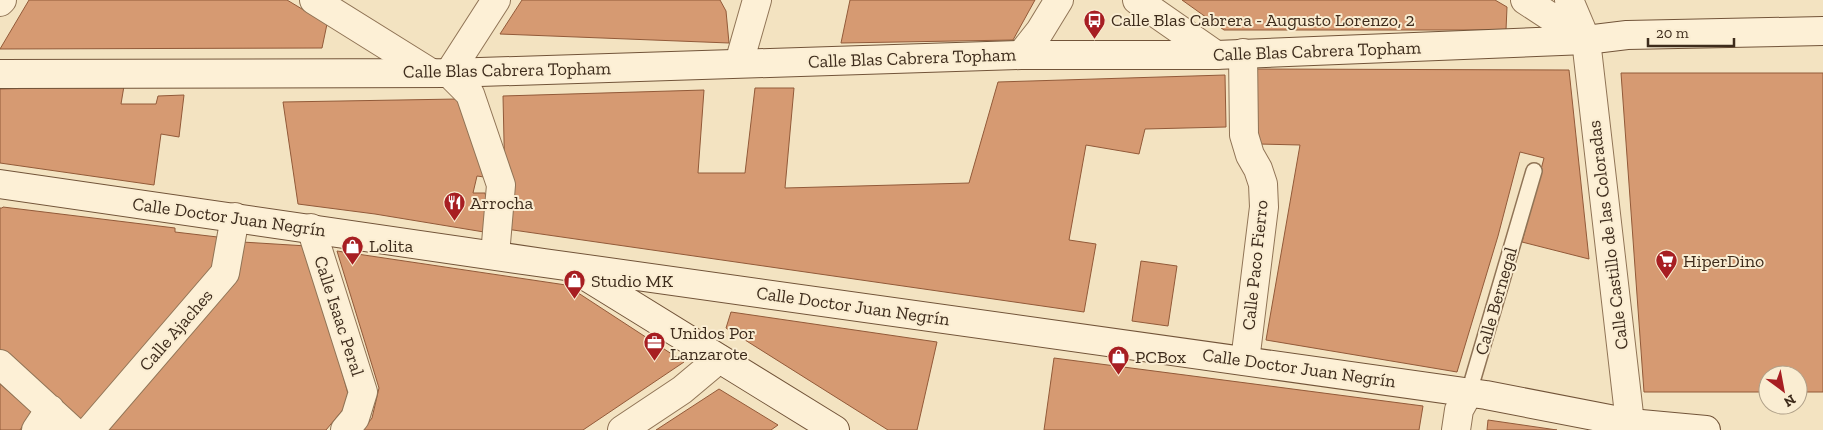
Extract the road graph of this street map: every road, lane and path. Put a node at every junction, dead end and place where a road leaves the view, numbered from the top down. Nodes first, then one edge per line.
1 (314, 0) edge
2 (496, 0) edge
3 (757, 0) edge
4 (1058, 0) edge
5 (1137, 0) edge
6 (1525, 0) edge
7 (1568, 0) edge
8 (1823, 31) edge
9 (1586, 40) junction
10 (1243, 54) junction
11 (1021, 55) junction
12 (1216, 55) junction
13 (739, 63) junction
14 (440, 73) junction
15 (0, 74) edge
16 (1534, 171) dead end
17 (0, 184) edge
18 (235, 218) junction
19 (311, 228) junction
20 (494, 255) junction
21 (569, 266) junction
22 (720, 359) junction
23 (1245, 361) junction
24 (0, 364) edge
25 (1469, 392) junction
26 (43, 420) edge
27 (1629, 426) edge
28 (72, 430) edge
29 (90, 430) edge
30 (345, 430) edge
31 (622, 430) edge
32 (835, 430) edge
33 (1456, 430) edge
34 (1706, 430) edge

1 - 14 main road
2 - 14 main road
3 - 13 main road
4 - 11 main road
5 - 12 main road
6 - 9 main road
7 - 9 main road, Calle Castillo de las Coloradas
8 - 9 main road, Calle Blas Cabrera Topham
9 - 10 main road, Calle Blas Cabrera Topham
9 - 27 main road, Calle Castillo de las Coloradas
10 - 12 main road, Calle Blas Cabrera Topham
10 - 23 main road, Calle Paco Fierro
11 - 12 main road, Calle Blas Cabrera Topham
11 - 13 main road, Calle Blas Cabrera Topham
13 - 14 main road, Calle Blas Cabrera Topham
14 - 15 main road, Calle Blas Cabrera Topham
14 - 20 main road
16 - 25 lane, Calle Bernegal
17 - 18 main road, Calle Doctor Juan Negrín
18 - 19 main road, Calle Doctor Juan Negrín
18 - 29 main road, Calle Ajaches
19 - 20 main road, Calle Doctor Juan Negrín
19 - 30 main road, Calle Isaac Peral
20 - 21 main road, Calle Doctor Juan Negrín
21 - 22 main road
21 - 23 main road, Calle Doctor Juan Negrín
22 - 31 main road
22 - 32 main road
23 - 25 main road, Calle Doctor Juan Negrín
24 - 26 main road
25 - 27 main road, Calle Doctor Juan Negrín
25 - 33 main road, Calle Bernegal
26 - 28 main road
27 - 34 main road, Calle Doctor Juan Negrín

